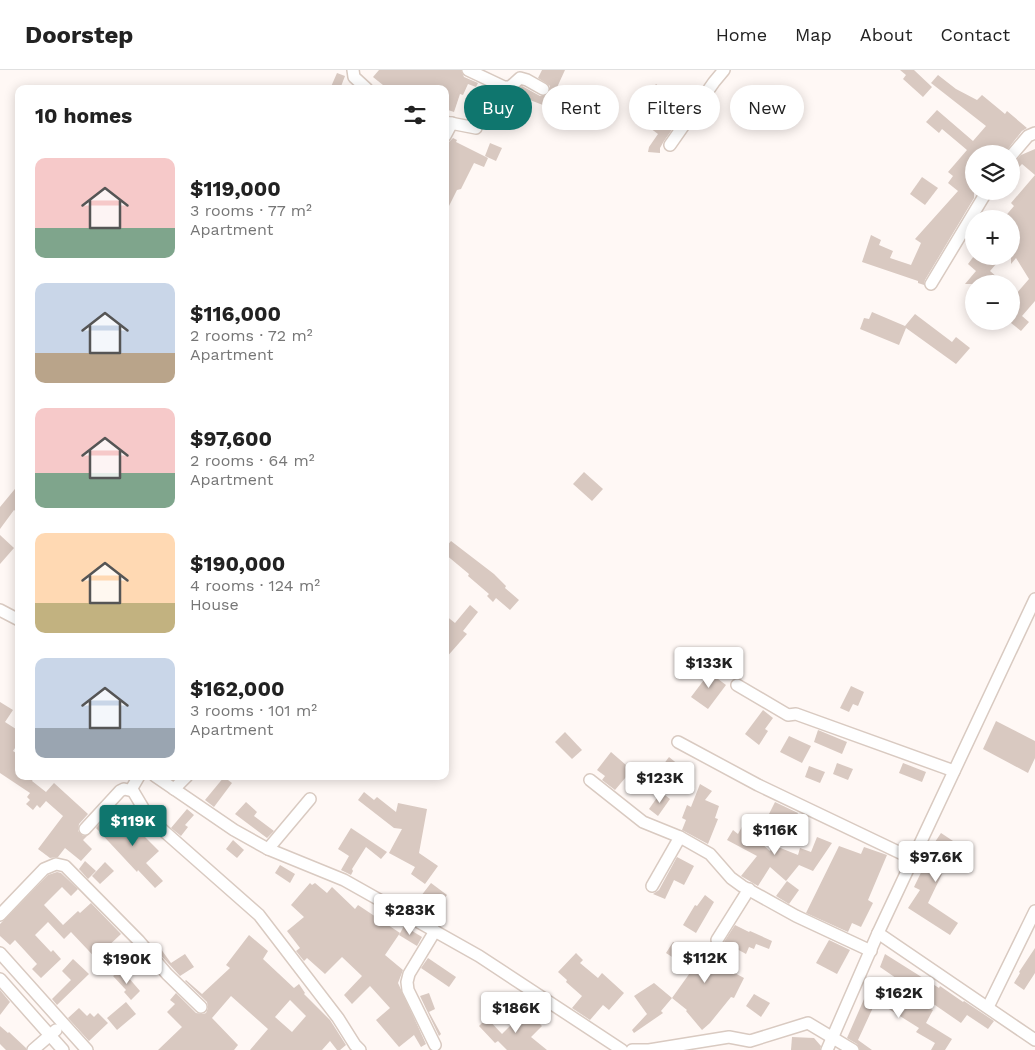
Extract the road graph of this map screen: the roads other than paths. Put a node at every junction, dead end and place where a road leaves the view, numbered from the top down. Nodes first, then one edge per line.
1 (353, 70) edge
2 (468, 70) edge
3 (724, 70) edge
4 (363, 85) edge
5 (542, 88) edge
6 (449, 122) edge
7 (464, 125) edge
8 (1035, 134) edge
9 (670, 145) dead end
10 (1020, 145) edge
11 (981, 200) edge
12 (930, 284) dead end
13 (1035, 599) edge
14 (0, 610) edge
15 (15, 618) edge
16 (737, 685) dead end
17 (678, 742) dead end
18 (954, 771) junction
19 (137, 780) edge
20 (161, 780) edge
21 (183, 780) edge
22 (590, 780) dead end
23 (174, 789) junction
24 (133, 791) junction
25 (310, 799) dead end
26 (84, 829) dead end
27 (680, 837) junction
28 (268, 849) junction
29 (913, 859) junction
30 (652, 886) dead end
31 (749, 889) junction
32 (1035, 912) edge
33 (0, 915) edge
34 (435, 931) junction
35 (878, 933) junction
36 (717, 940) dead end
37 (870, 951) junction
38 (0, 953) edge
39 (0, 979) edge
40 (202, 1007) dead end
41 (988, 1007) junction
42 (63, 1024) junction
43 (50, 1035) junction
44 (833, 1036) junction
45 (1035, 1040) edge
46 (436, 1045) dead end
47 (355, 1048) edge
48 (33, 1050) edge
49 (63, 1050) edge
50 (86, 1050) edge
51 (622, 1050) edge
52 (632, 1050) edge
53 (827, 1050) edge
54 (852, 1050) edge

1 - 4 street
2 - 5 street
3 - 9 street
6 - 7 street
8 - 10 street
11 - 12 street
13 - 18 street
14 - 15 street
16 - 18 street
17 - 29 street
18 - 29 street
19 - 24 street
20 - 23 street
21 - 23 street
22 - 27 street
23 - 28 street
24 - 26 street
24 - 47 street
25 - 28 street
27 - 30 street
27 - 31 street
28 - 34 street
29 - 35 street
31 - 36 street
31 - 37 street
32 - 41 street
33 - 40 street
34 - 46 street
34 - 51 street
35 - 37 street
35 - 41 street
37 - 44 street
38 - 42 street
39 - 43 street
41 - 45 street
42 - 43 street
42 - 50 street
43 - 48 street
43 - 49 street
44 - 52 street
44 - 53 street
44 - 54 street

